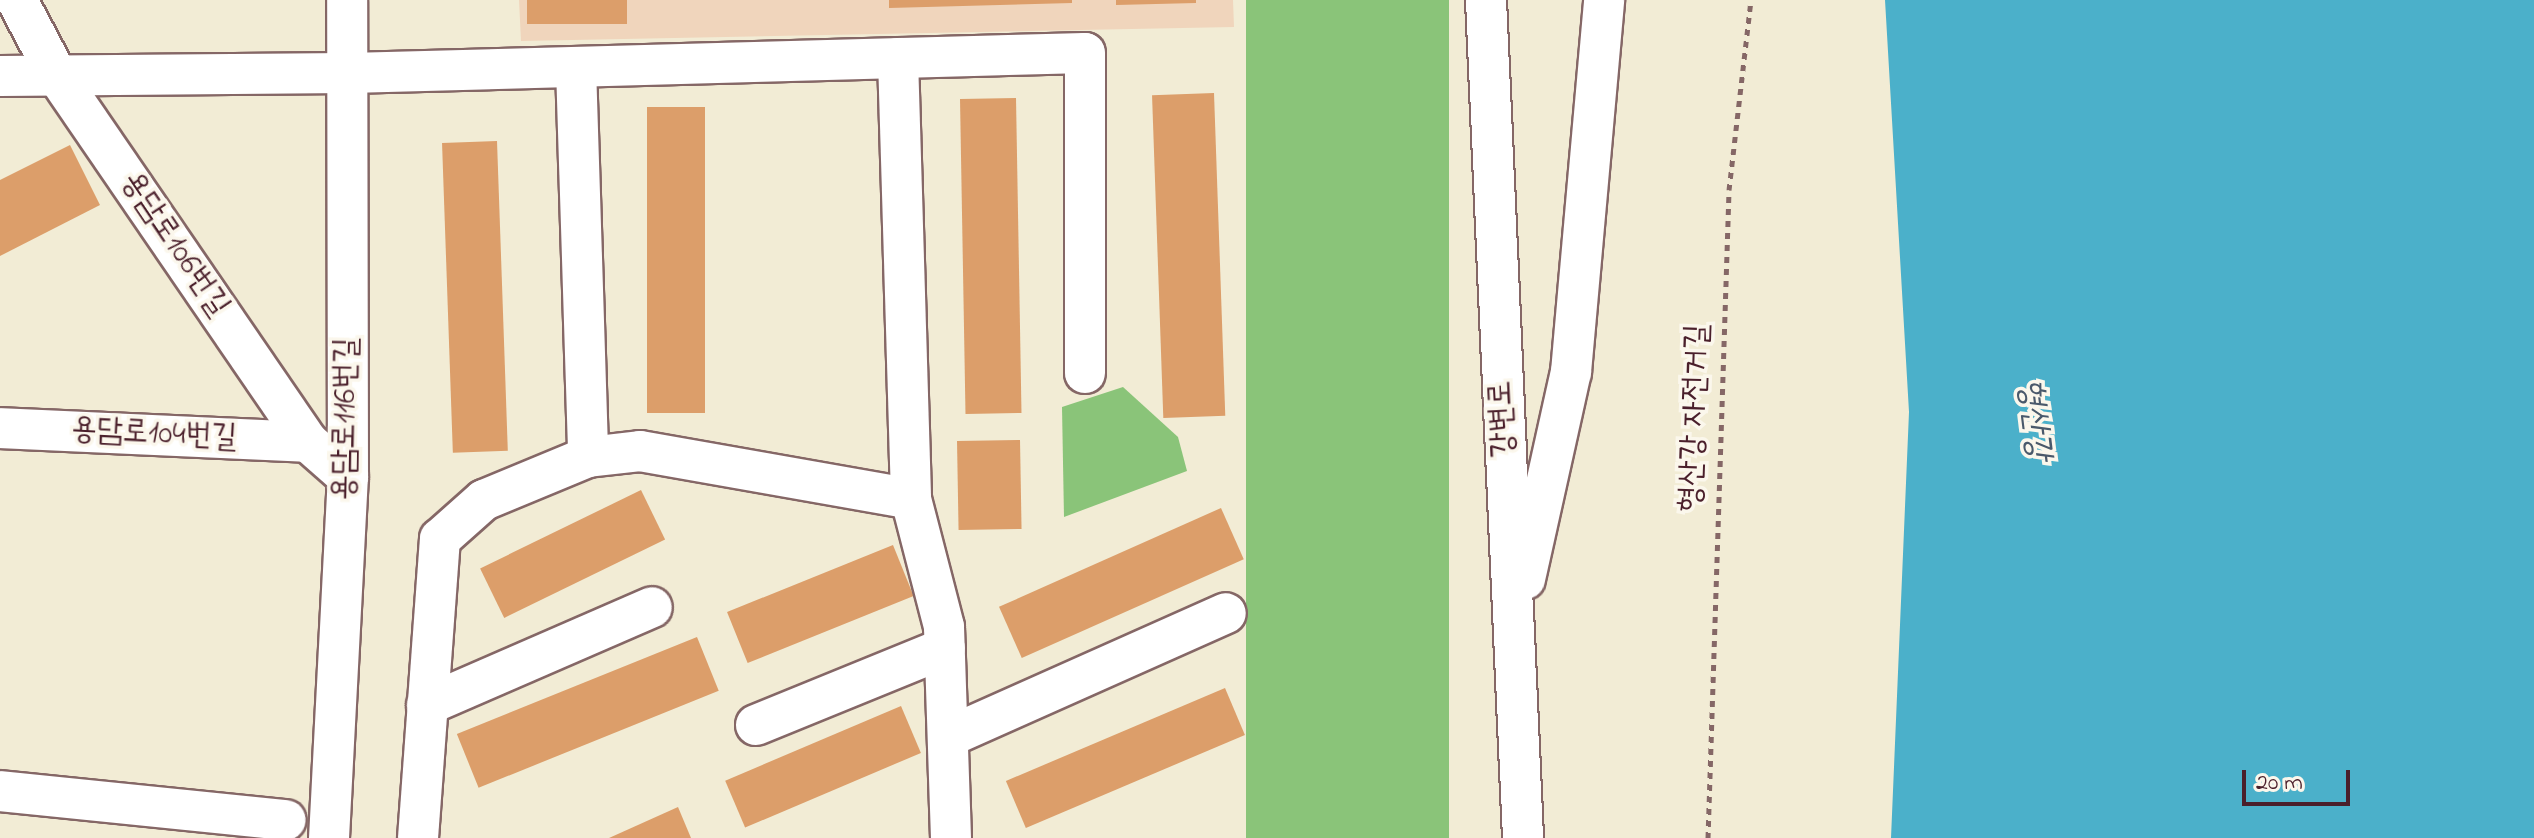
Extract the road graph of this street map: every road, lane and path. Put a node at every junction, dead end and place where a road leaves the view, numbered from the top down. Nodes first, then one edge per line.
1 (17, 0) edge
2 (347, 0) edge
3 (1486, 0) edge
4 (1604, 0) edge
5 (1751, 0) edge
6 (898, 58) junction
7 (576, 67) junction
8 (349, 73) junction
9 (56, 74) junction
10 (0, 76) edge
11 (1085, 373) dead end
12 (0, 428) edge
13 (308, 442) junction
14 (588, 457) junction
15 (348, 477) junction
16 (911, 499) junction
17 (652, 607) dead end
18 (1226, 613) dead end
19 (1514, 629) junction
20 (945, 648) junction
21 (427, 705) junction
22 (756, 725) dead end
23 (948, 737) junction
24 (0, 791) edge
25 (286, 820) junction
26 (330, 820) edge
27 (235, 838) edge
28 (418, 838) edge
29 (951, 838) edge
30 (1523, 838) edge
31 (1708, 838) edge

1 - 9 street, 용담로106번길
2 - 8 street, 용담로116번길
3 - 19 street, 강변로
4 - 19 street
5 - 31 path, 형산강 자전거길
6 - 7 street
6 - 11 street
6 - 16 street
7 - 8 street
7 - 14 street
8 - 9 street
8 - 15 street, 용담로116번길
9 - 10 street
9 - 13 street, 용담로106번길
12 - 13 street, 용담로104번길
13 - 15 street, 용담로106번길
14 - 16 street
14 - 21 street
15 - 26 street, 용담로116번길
16 - 20 street
17 - 21 street
18 - 23 street
19 - 30 street, 강변로
20 - 22 street
20 - 23 street
21 - 28 street
23 - 29 street
24 - 25 street
25 - 26 street
25 - 27 street

